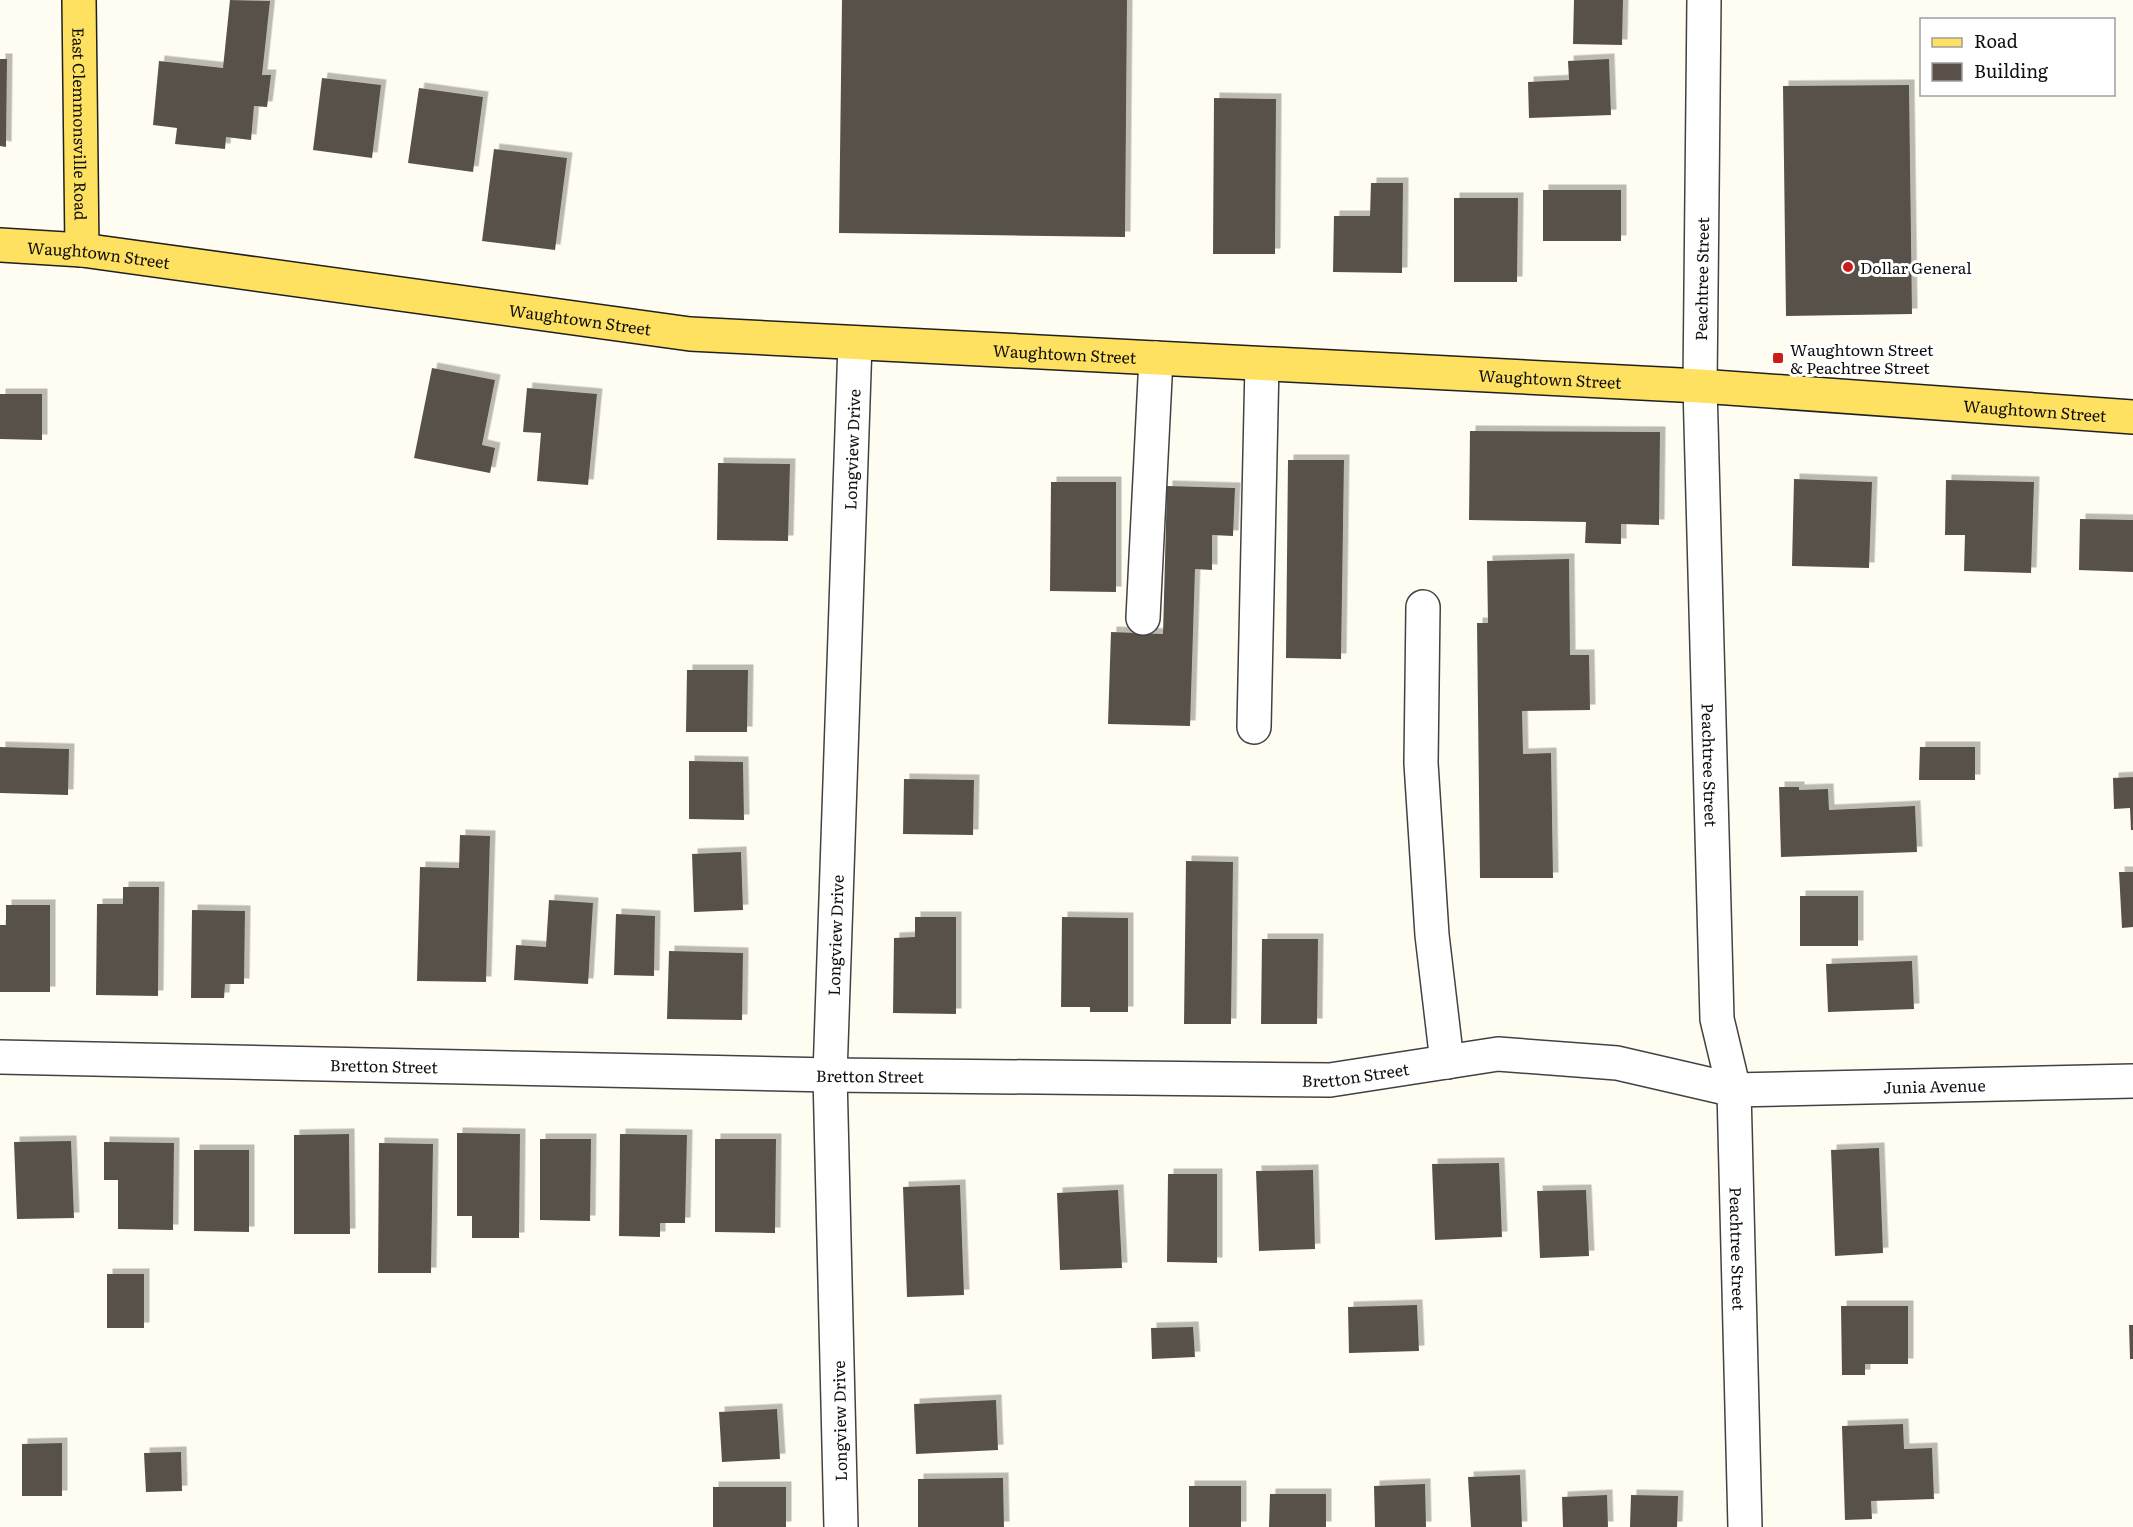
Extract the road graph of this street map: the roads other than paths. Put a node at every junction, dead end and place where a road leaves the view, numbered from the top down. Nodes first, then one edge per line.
1 (79, 0) edge
2 (1704, 0) edge
3 (0, 245) edge
4 (82, 250) junction
5 (855, 343) junction
6 (1156, 358) junction
7 (1262, 363) junction
8 (1700, 386) junction
9 (2133, 417) edge
10 (1423, 607) dead end
11 (1143, 618) dead end
12 (1254, 727) dead end
13 (0, 1057) edge
14 (1447, 1062) junction
15 (830, 1075) junction
16 (2133, 1081) edge
17 (1734, 1090) junction
18 (841, 1527) edge
19 (1745, 1527) edge

1 - 4 main road, East Clemmonsville Road
2 - 8 street, Peachtree Street
3 - 4 main road, Waughtown Street
4 - 5 main road, Waughtown Street
5 - 6 main road, Waughtown Street
5 - 15 street, Longview Drive
6 - 7 main road, Waughtown Street
6 - 11 street
7 - 8 main road, Waughtown Street
7 - 12 street
8 - 9 main road, Waughtown Street
8 - 17 street, Peachtree Street
10 - 14 street
13 - 15 street, Bretton Street
14 - 15 street, Bretton Street
14 - 17 street, Bretton Street
15 - 18 street, Longview Drive
16 - 17 street, Junia Avenue
17 - 19 street, Peachtree Street

